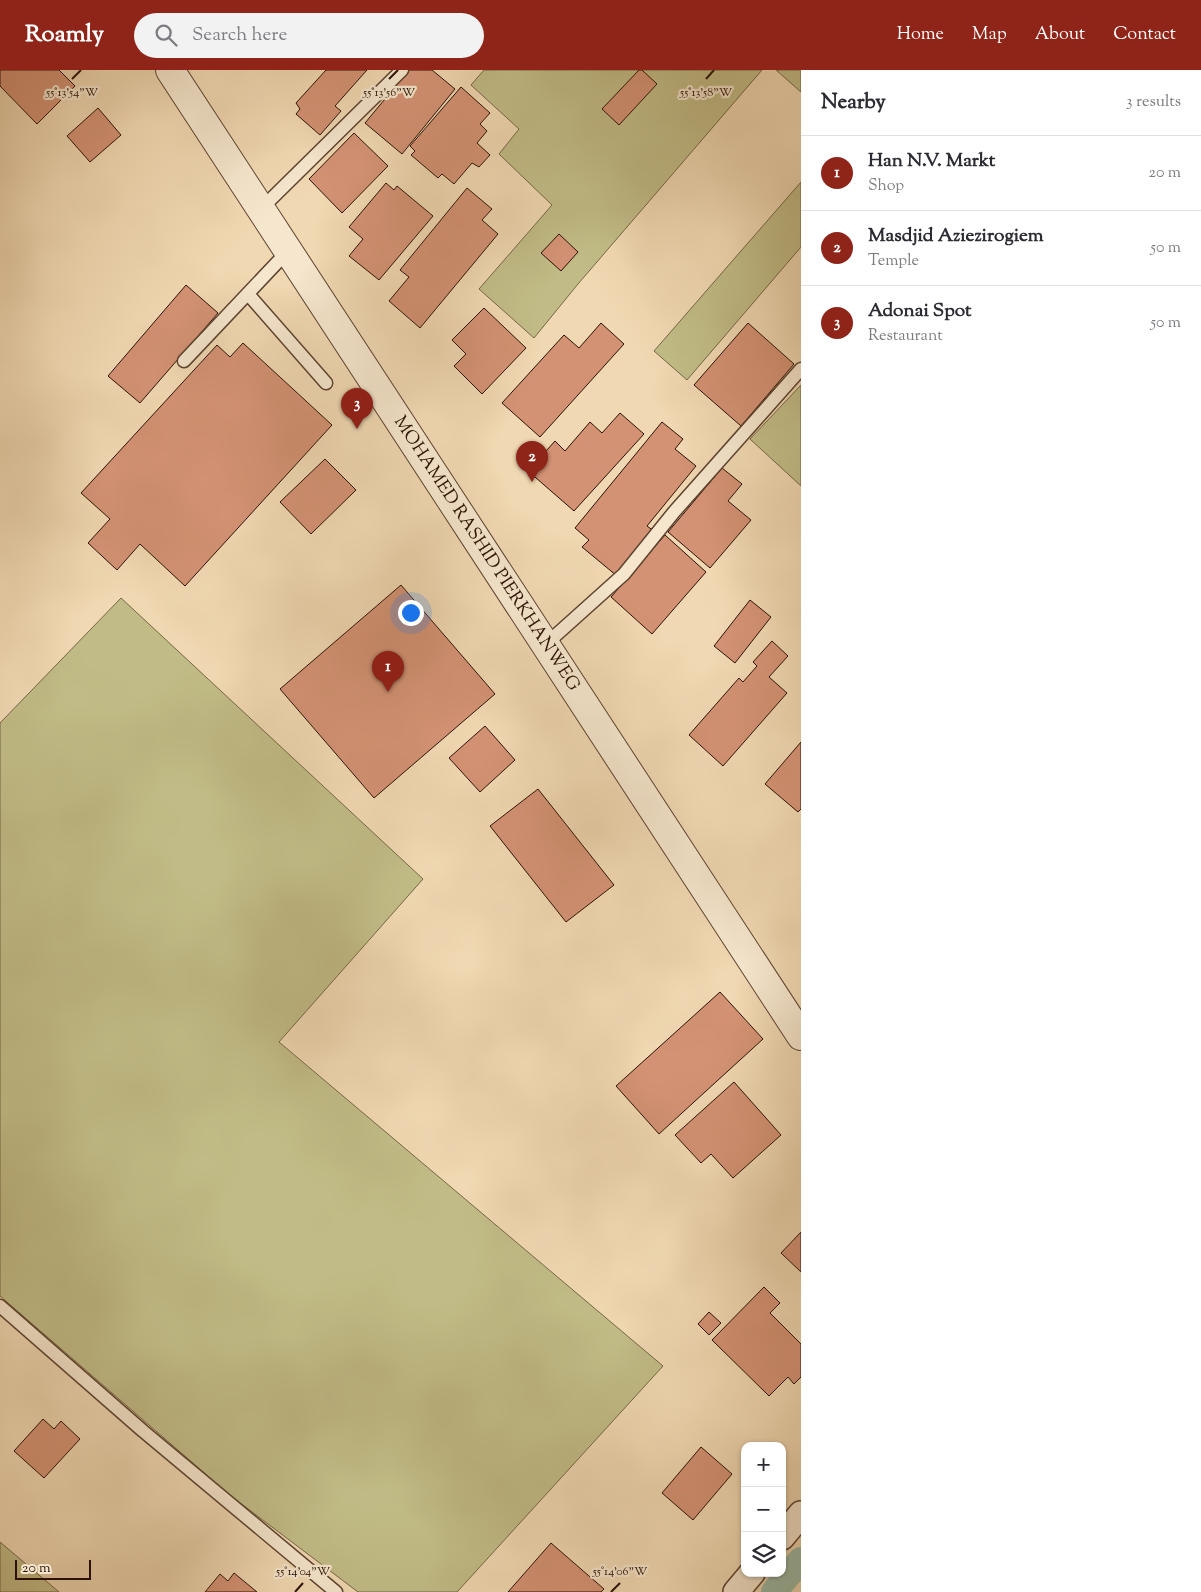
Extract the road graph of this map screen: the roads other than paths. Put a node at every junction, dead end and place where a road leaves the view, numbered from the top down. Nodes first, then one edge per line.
1 (170, 70) edge
2 (402, 70) edge
3 (261, 209) junction
4 (288, 251) junction
5 (248, 294) junction
6 (184, 361) dead end
7 (801, 369) edge
8 (326, 382) dead end
9 (546, 644) junction
10 (801, 1036) edge
11 (0, 1306) edge
12 (801, 1514) edge
13 (786, 1532) edge
14 (749, 1577) edge
15 (336, 1592) edge
16 (736, 1592) edge

1 - 3 street, MOHAMED RASHID PIERKHANWEG
2 - 3 lane
3 - 4 street, MOHAMED RASHID PIERKHANWEG
4 - 5 lane
4 - 9 street, MOHAMED RASHID PIERKHANWEG
5 - 6 lane
5 - 8 lane
7 - 9 lane
9 - 10 street, MOHAMED RASHID PIERKHANWEG
11 - 15 lane
12 - 13 street
14 - 16 street

